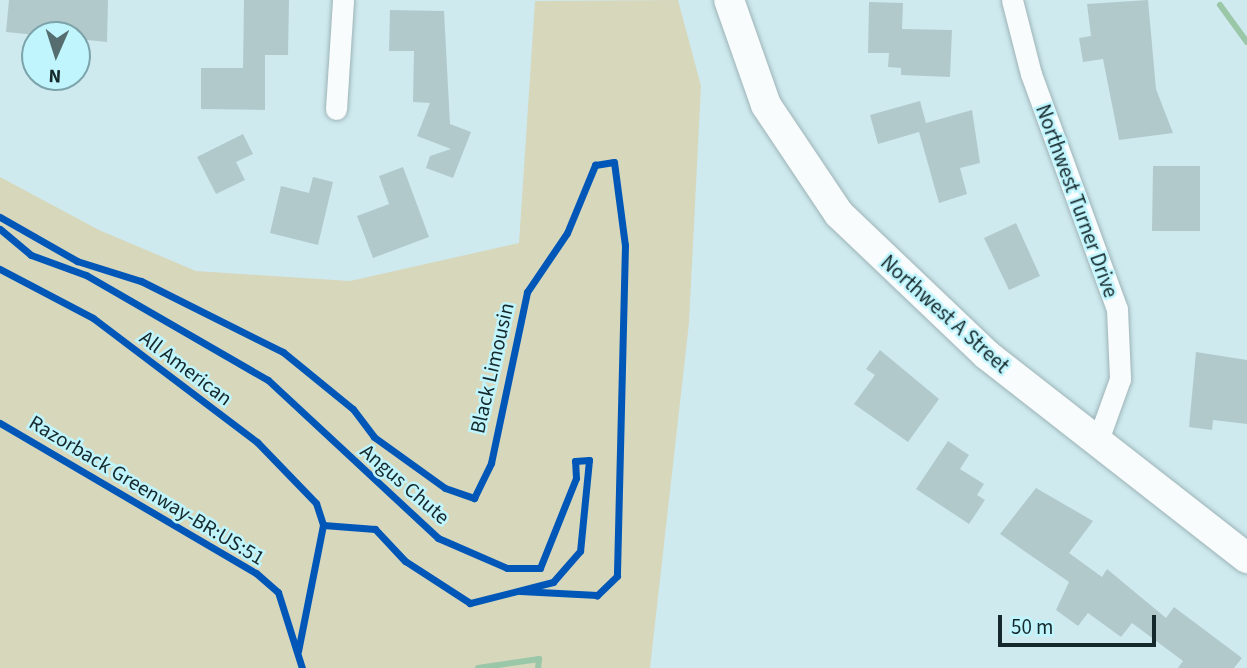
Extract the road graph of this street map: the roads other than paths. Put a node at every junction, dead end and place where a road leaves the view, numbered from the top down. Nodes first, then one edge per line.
1 (343, 0) edge
2 (729, 0) edge
3 (1012, 0) edge
4 (336, 108) dead end
5 (1097, 443) junction
6 (1247, 558) edge

1 - 4 street
2 - 5 street, Northwest A Street
3 - 5 street, Northwest Turner Drive
5 - 6 street, Northwest A Street

